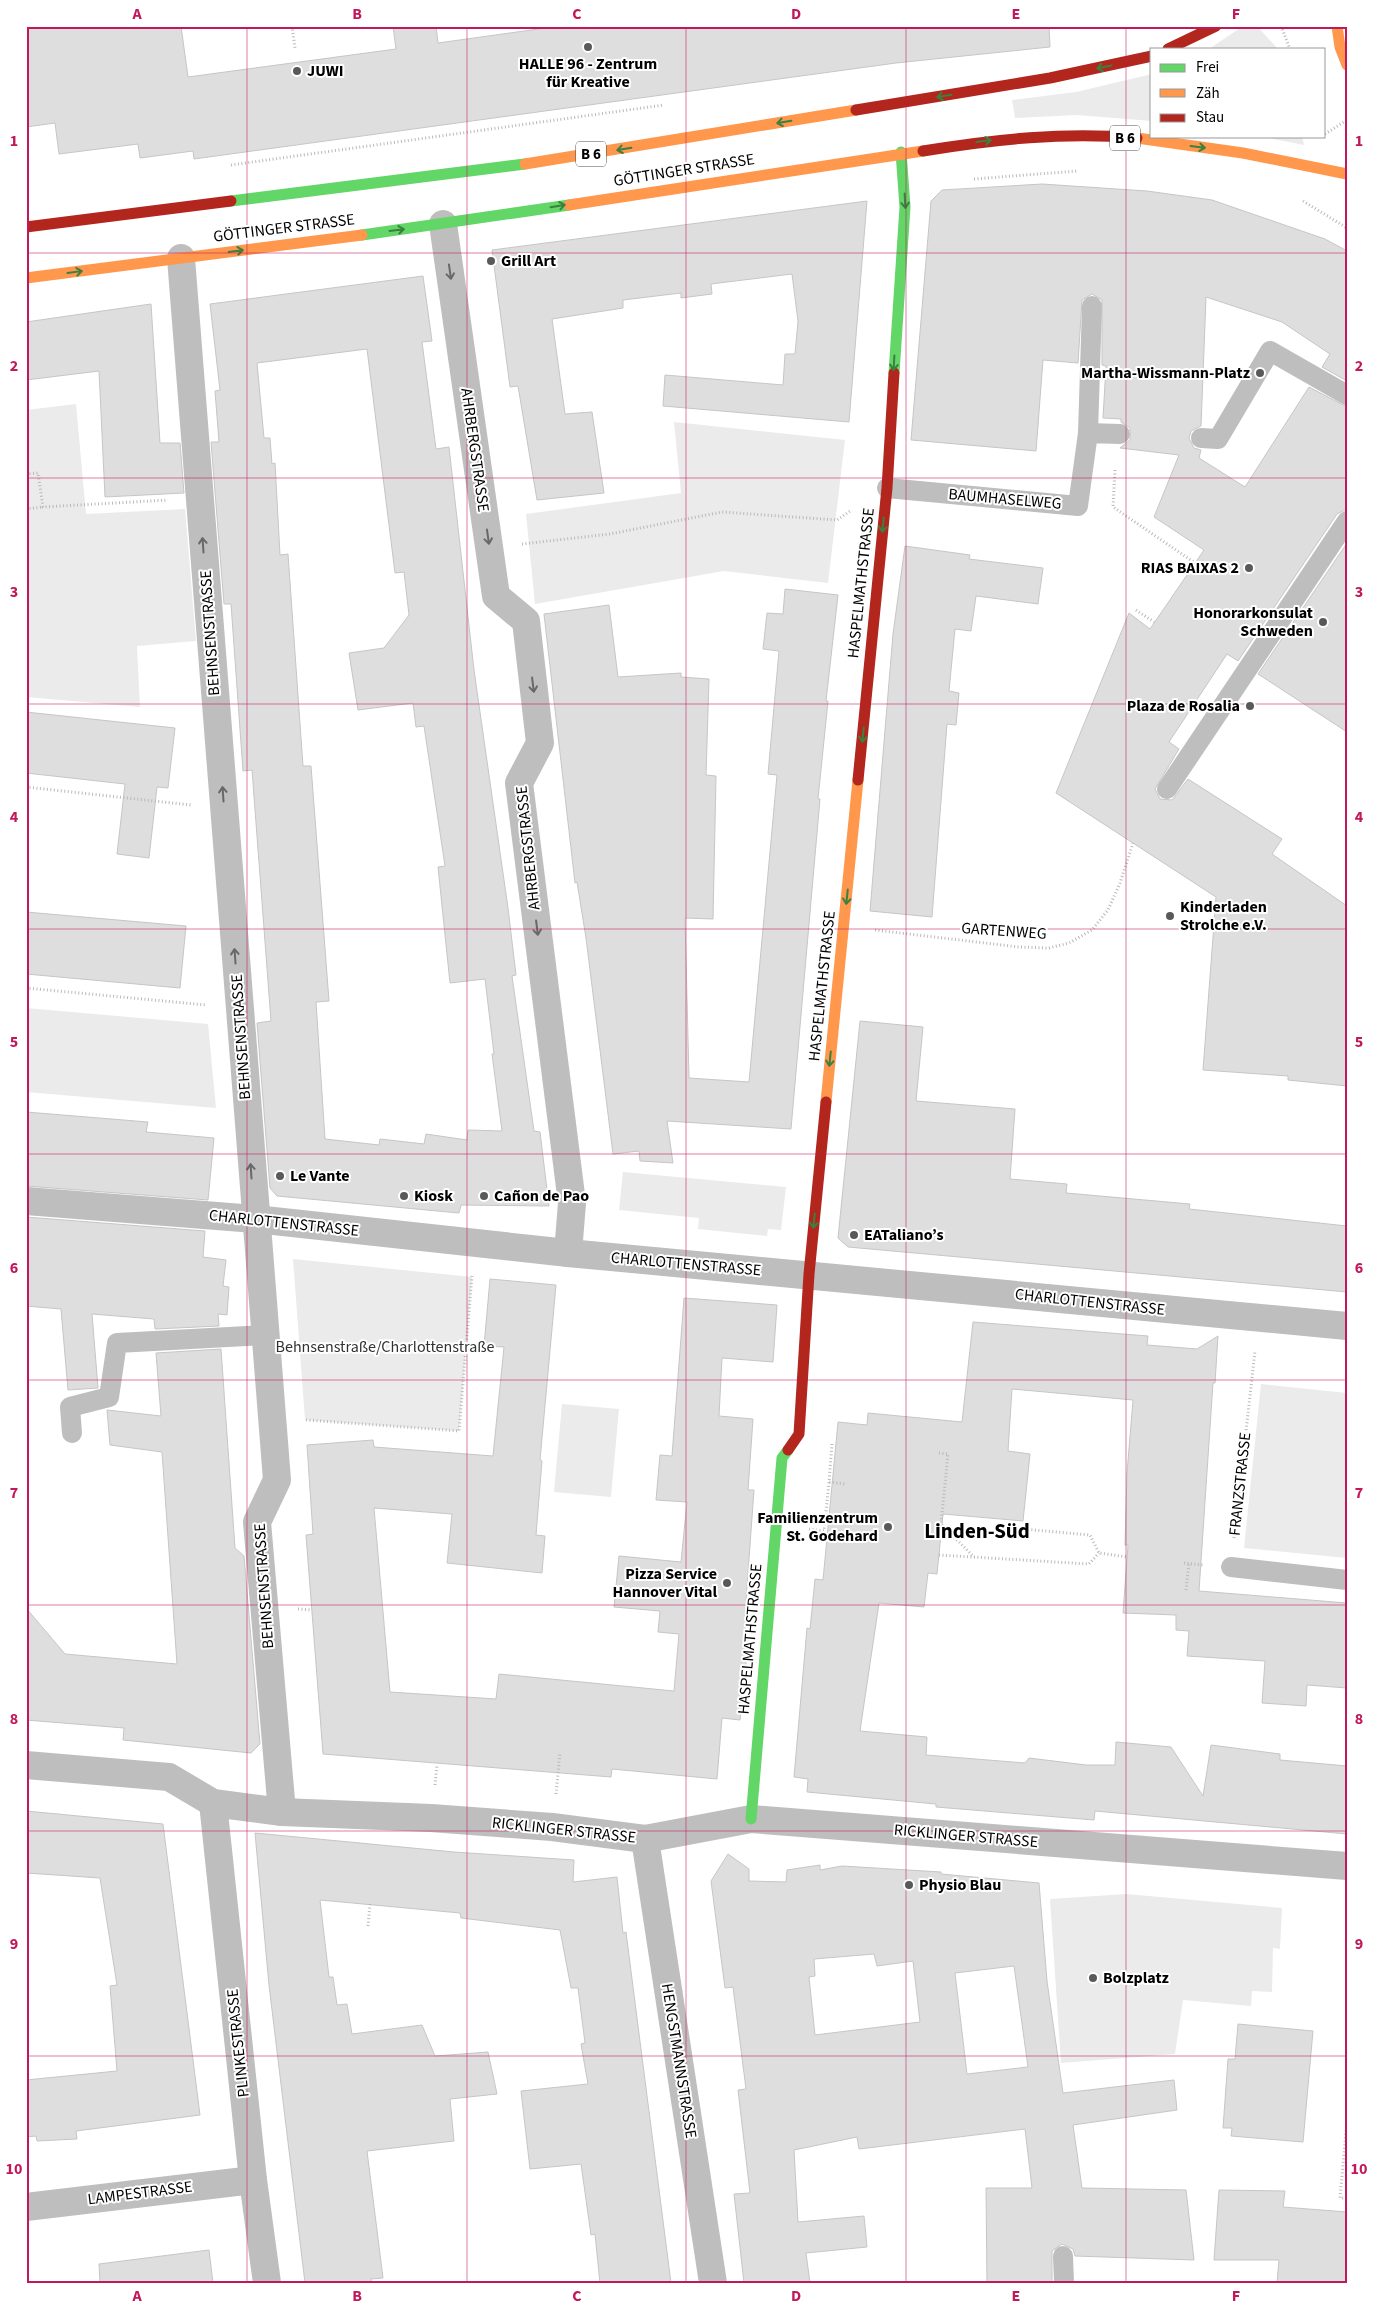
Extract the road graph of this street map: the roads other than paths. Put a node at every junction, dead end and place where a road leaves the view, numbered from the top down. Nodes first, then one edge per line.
1 (1216, 26) edge
2 (1337, 26) edge
3 (1170, 48) edge
4 (1150, 56) edge
5 (1347, 65) edge
6 (901, 152) junction
7 (1347, 174) edge
8 (443, 224) junction
9 (26, 227) edge
10 (181, 258) junction
11 (26, 278) edge
12 (1092, 306) dead end
13 (1347, 395) edge
14 (1088, 433) junction
15 (1119, 434) road end
16 (1201, 438) dead end
17 (887, 488) junction
18 (1347, 521) edge
19 (1167, 789) dead end
20 (26, 1201) edge
21 (255, 1219) junction
22 (568, 1253) junction
23 (809, 1274) junction
24 (1347, 1326) edge
25 (265, 1335) junction
26 (72, 1433) dead end
27 (1231, 1567) road end
28 (1347, 1580) edge
29 (26, 1765) edge
30 (213, 1803) junction
31 (282, 1812) junction
32 (752, 1819) junction
33 (645, 1839) junction
34 (1347, 1866) edge
35 (253, 2180) junction
36 (26, 2206) edge
37 (1063, 2256) dead end
38 (267, 2283) edge
39 (712, 2283) edge
40 (1064, 2283) edge

1 - 3 main road
2 - 5 main road
4 -> 9 main road, GÖTTINGER STRASSE / B 6
6 -> 7 main road, GÖTTINGER STRASSE / B 6
8 -> 6 main road, GÖTTINGER STRASSE / B 6
6 -> 17 main road, HASPELMATHSTRASSE
10 -> 8 main road, GÖTTINGER STRASSE / B 6
8 -> 22 street, AHRBERGSTRASSE
11 -> 10 main road, GÖTTINGER STRASSE / B 6
21 -> 10 street, BEHNSENSTRASSE
12 - 14 lane, BAUMHASELWEG
13 - 16 lane
14 - 15 lane
14 - 17 lane, BAUMHASELWEG
17 -> 23 main road, HASPELMATHSTRASSE
18 - 19 lane
20 - 21 street, CHARLOTTENSTRASSE
21 - 22 street, CHARLOTTENSTRASSE
21 - 25 street, BEHNSENSTRASSE
22 - 23 street, CHARLOTTENSTRASSE
23 - 24 street, CHARLOTTENSTRASSE
23 - 32 main road, HASPELMATHSTRASSE
25 - 26 lane
25 - 31 street, BEHNSENSTRASSE
27 - 28 lane
29 - 30 street, RICKLINGER STRASSE
30 - 31 street, RICKLINGER STRASSE
30 - 35 street, PLINKESTRASSE
31 - 33 street, RICKLINGER STRASSE
32 - 33 street, RICKLINGER STRASSE
32 - 34 street, RICKLINGER STRASSE
33 - 39 street, HENGSTMANNSTRASSE
35 - 36 street, LAMPESTRASSE
35 - 38 street, PLINKESTRASSE
37 - 40 lane

